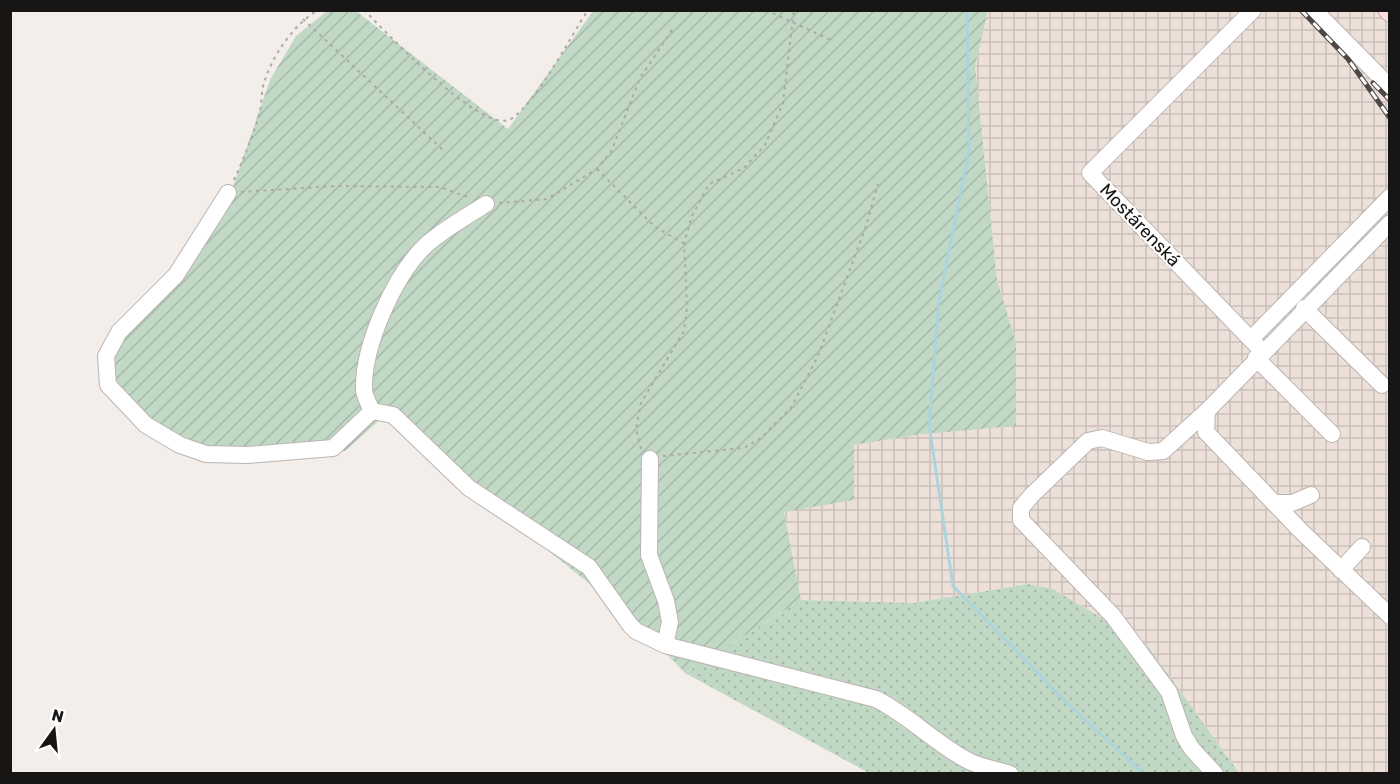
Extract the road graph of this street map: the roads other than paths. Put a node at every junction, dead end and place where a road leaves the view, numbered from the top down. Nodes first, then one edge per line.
1 (1253, 10) edge
2 (1314, 10) edge
3 (1389, 87) edge
4 (228, 193) road end
5 (1389, 197) edge
6 (486, 204) road end
7 (1389, 223) edge
8 (1304, 308) junction
9 (1257, 349) junction
10 (1382, 385) dead end
11 (372, 411) junction
12 (1207, 411) junction
13 (1332, 434) dead end
14 (650, 459) road end
15 (1311, 495) dead end
16 (1274, 503) junction
17 (1362, 547) dead end
18 (1341, 570) junction
19 (1389, 616) edge
20 (665, 645) junction
21 (1010, 774) edge
22 (1215, 774) edge

1 - 9 lane, Mostárenská
2 - 3 lane
4 - 11 lane
5 - 9 lane
6 - 11 lane
7 - 8 lane
8 - 9 lane
8 - 10 lane
9 - 12 lane
9 - 13 lane
11 - 20 lane
12 - 16 lane
12 - 22 lane
14 - 20 lane
15 - 16 lane
16 - 18 lane
17 - 18 lane
18 - 19 lane
20 - 21 lane

